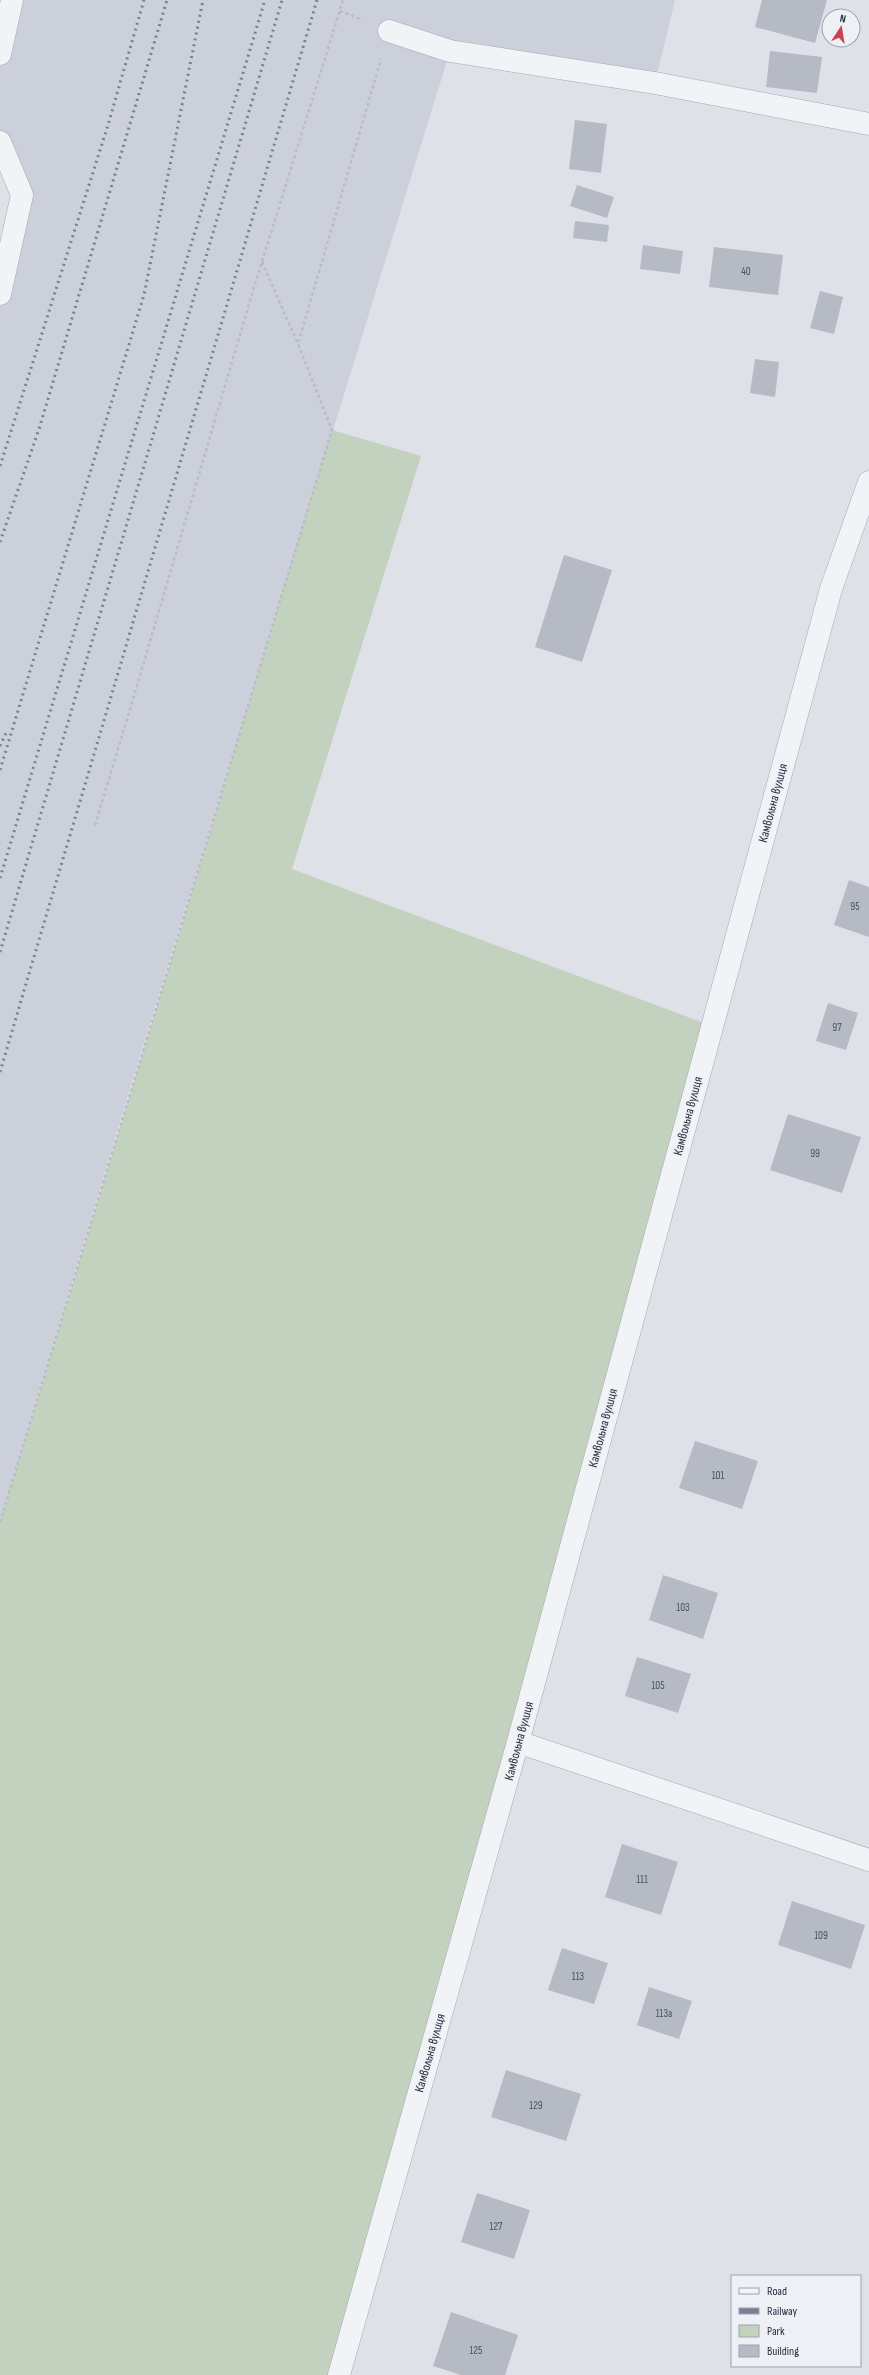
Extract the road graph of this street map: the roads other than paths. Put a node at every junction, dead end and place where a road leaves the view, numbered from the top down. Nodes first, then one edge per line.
1 (12, 0) edge
2 (389, 31) road end
3 (0, 54) edge
4 (869, 124) edge
5 (0, 142) edge
6 (0, 294) edge
7 (869, 482) edge
8 (518, 1742) junction
9 (869, 1860) edge
10 (339, 2375) edge

1 - 3 street
2 - 4 street
5 - 6 street
7 - 8 street, Камвольна вулиця
8 - 9 street
8 - 10 street, Камвольна вулиця

